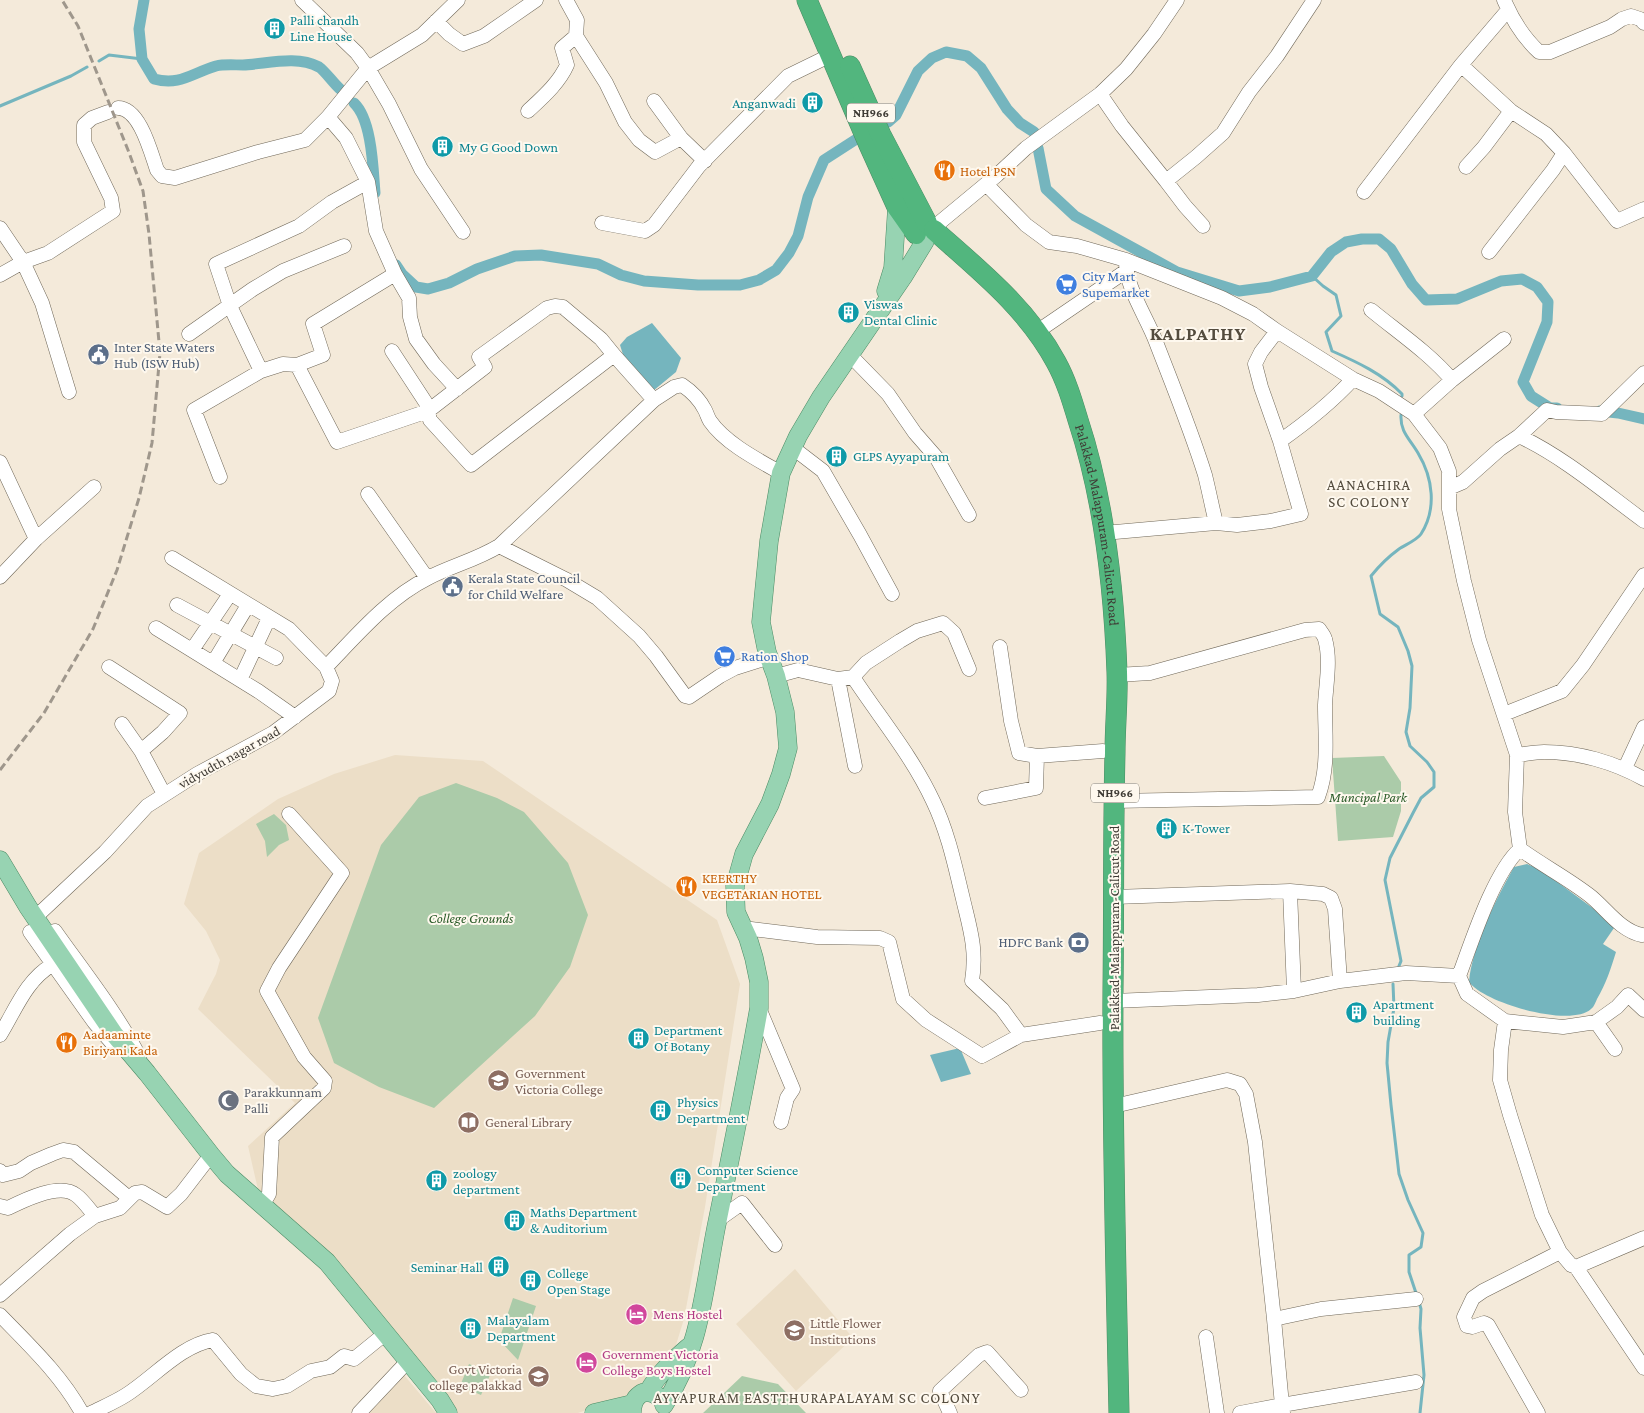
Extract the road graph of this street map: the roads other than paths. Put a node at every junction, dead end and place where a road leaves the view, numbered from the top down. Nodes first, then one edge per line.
1 (302, 0) edge
2 (458, 0) edge
3 (536, 0) edge
4 (566, 0) edge
5 (807, 0) edge
6 (821, 0) edge
7 (1177, 0) edge
8 (1314, 0) edge
9 (1506, 5) edge
10 (436, 21) junction
11 (1644, 24) edge
12 (576, 36) junction
13 (831, 55) junction
14 (1461, 65) junction
15 (368, 68) junction
16 (1100, 94) junction
17 (654, 101) dead end
18 (528, 110) dead end
19 (1511, 110) junction
20 (328, 117) junction
21 (681, 138) junction
22 (1564, 153) junction
23 (704, 161) junction
24 (1466, 167) dead end
25 (1166, 181) junction
26 (368, 182) junction
27 (986, 184) junction
28 (1364, 192) dead end
29 (897, 207) junction
30 (1644, 209) edge
31 (602, 223) dead end
32 (1203, 226) dead end
33 (0, 228) edge
34 (463, 232) dead end
35 (927, 233) junction
36 (344, 246) dead end
37 (1489, 252) dead end
38 (23, 262) junction
39 (1126, 266) junction
40 (395, 274) junction
41 (0, 275) edge
42 (230, 306) junction
43 (881, 308) junction
44 (1371, 310) dead end
45 (1038, 331) junction
46 (1277, 331) junction
47 (189, 334) dead end
48 (1504, 339) dead end
49 (392, 351) dead end
50 (614, 355) junction
51 (850, 355) junction
52 (297, 365) junction
53 (261, 371) junction
54 (1644, 373) edge
55 (1353, 379) junction
56 (1452, 380) junction
57 (457, 389) junction
58 (68, 392) dead end
59 (654, 400) junction
60 (428, 411) junction
61 (1414, 414) junction
62 (1519, 436) junction
63 (1280, 441) junction
64 (793, 448) junction
65 (0, 462) edge
66 (781, 473) junction
67 (220, 477) dead end
68 (94, 487) dead end
69 (1449, 488) junction
70 (368, 494) dead end
71 (969, 515) dead end
72 (1644, 522) edge
73 (1216, 524) junction
74 (1104, 533) junction
75 (36, 538) junction
76 (499, 546) junction
77 (172, 558) dead end
78 (1644, 575) edge
79 (0, 577) edge
80 (427, 578) junction
81 (230, 594) junction
82 (892, 594) dead end
83 (177, 605) dead end
84 (248, 605) junction
85 (269, 618) junction
86 (210, 623) junction
87 (156, 628) dead end
88 (230, 634) junction
89 (255, 647) junction
90 (1000, 647) dead end
91 (192, 650) junction
92 (770, 657) junction
93 (276, 658) dead end
94 (213, 663) junction
95 (110, 667) dead end
96 (326, 667) junction
97 (969, 669) dead end
98 (1117, 675) junction
99 (776, 676) junction
100 (853, 677) junction
101 (838, 679) junction
102 (240, 680) junction
103 (1504, 714) junction
104 (296, 717) junction
105 (122, 724) dead end
106 (1644, 727) edge
107 (1103, 751) junction
108 (141, 752) junction
109 (1517, 755) junction
110 (1037, 756) junction
111 (855, 766) dead end
112 (1625, 768) junction
113 (1644, 779) edge
114 (164, 794) junction
115 (985, 798) dead end
116 (1114, 801) junction
117 (289, 814) dead end
118 (1520, 849) junction
119 (1, 856) edge
120 (1290, 891) junction
121 (1114, 897) junction
122 (41, 912) junction
123 (743, 928) junction
124 (30, 932) dead end
125 (1642, 935) dead end
126 (52, 965) junction
127 (1459, 976) junction
128 (1340, 981) junction
129 (1294, 991) junction
130 (1113, 1001) junction
131 (759, 1008) junction
132 (1644, 1010) edge
133 (1505, 1021) junction
134 (1596, 1022) junction
135 (1100, 1023) junction
136 (0, 1035) edge
137 (1022, 1035) junction
138 (1615, 1049) dead end
139 (147, 1073) junction
140 (1114, 1106) junction
141 (781, 1122) dead end
142 (211, 1155) junction
143 (0, 1171) edge
144 (129, 1198) junction
145 (263, 1204) junction
146 (0, 1206) edge
147 (95, 1216) junction
148 (718, 1220) junction
149 (1644, 1238) edge
150 (775, 1244) dead end
151 (1560, 1252) junction
152 (1576, 1267) junction
153 (0, 1295) edge
154 (1416, 1299) dead end
155 (0, 1315) edge
156 (1274, 1319) junction
157 (386, 1333) junction
158 (1206, 1337) dead end
159 (692, 1344) junction
160 (408, 1362) junction
161 (1644, 1368) edge
162 (1416, 1382) dead end
163 (1022, 1390) dead end
164 (648, 1392) junction
165 (632, 1409) edge
166 (664, 1409) edge
167 (1282, 1409) edge
168 (82, 1413) edge
169 (91, 1413) edge
170 (359, 1413) edge
171 (448, 1413) edge
172 (594, 1413) edge
173 (950, 1413) edge
174 (1107, 1413) edge
175 (1119, 1413) edge
176 (1217, 1413) edge
177 (1240, 1413) edge
178 (1538, 1413) edge

1 - 15 street
2 - 10 street
3 - 10 street
4 - 12 street
5 - 13 highway, Palakkad-Malappuram-Calicut Road / NH966
6 - 35 highway, Palakkad-Malappuram-Calicut Road / NH966
7 - 16 street
8 - 25 street
9 - 11 street
9 - 14 street
10 - 15 street
12 - 18 street
12 - 21 street
13 - 23 street
13 - 29 highway, Palakkad-Malappuram-Calicut Road / NH966
14 - 19 street
14 - 28 street
15 - 20 street
15 - 34 street
16 - 25 street
16 - 27 street
17 - 21 street
19 - 22 street
19 - 24 street
20 - 26 street
20 - 38 street
21 - 23 street
22 - 30 street
22 - 37 street
23 - 31 street
25 - 32 street
26 - 40 street
26 - 42 street
27 - 35 street
27 - 39 street
29 - 35 highway, Palakkad-Malappuram-Calicut Road / NH966
29 - 43 main road
33 - 38 street
35 - 43 main road
35 - 45 highway, Palakkad-Malappuram-Calicut Road / NH966
35 - 107 highway, Palakkad-Malappuram-Calicut Road / NH966
36 - 42 street
38 - 41 street
38 - 58 street
39 - 45 street
39 - 46 street
39 - 73 street
40 - 52 street
40 - 57 street
42 - 47 street
42 - 53 street
43 - 51 main road
44 - 56 street
45 - 74 highway, Palakkad-Malappuram-Calicut Road / NH966
46 - 55 street
46 - 63 street
48 - 56 street
49 - 60 street
50 - 57 street
50 - 59 street
50 - 60 street
51 - 64 main road
51 - 71 street
52 - 53 street
52 - 60 street
53 - 67 street
54 - 62 street
55 - 61 street
55 - 63 street
56 - 61 street
57 - 60 street
59 - 66 street
59 - 76 street
61 - 69 street
62 - 69 street
62 - 72 street
63 - 73 street
64 - 66 main road
64 - 82 street
65 - 75 street
66 - 92 main road
68 - 75 street
69 - 103 street
70 - 80 street
73 - 74 street
74 - 98 highway, Palakkad-Malappuram-Calicut Road / NH966
75 - 79 street
76 - 80 street
76 - 92 street
77 - 81 street
78 - 103 street
80 - 96 street
81 - 84 street
81 - 86 street
83 - 86 street
84 - 85 street
84 - 88 street
85 - 89 street
85 - 96 street
86 - 88 street
86 - 91 street
87 - 91 street
88 - 89 street
88 - 94 street
89 - 93 street
89 - 102 street
90 - 110 street
91 - 94 street
92 - 99 main road
94 - 102 street
95 - 108 street
96 - 104 street, vidyudth nagar road
97 - 100 street
98 - 116 highway, Palakkad-Malappuram-Calicut Road / NH966
98 - 116 street
99 - 101 street
99 - 123 main road
100 - 101 street
100 - 137 street
101 - 111 street
102 - 104 street
103 - 109 street
104 - 114 street, vidyudth nagar road
105 - 108 street
106 - 112 street
107 - 110 street
107 - 135 highway, Palakkad-Malappuram-Calicut Road / NH966
108 - 114 street
109 - 112 street
109 - 118 street
110 - 115 street
112 - 113 street
114 - 122 street, vidyudth nagar road
116 - 121 highway, Palakkad-Malappuram-Calicut Road / NH966
117 - 145 street
118 - 125 street
118 - 127 street
119 - 122 street
119 - 139 main road
120 - 121 street
120 - 128 street
120 - 129 street
121 - 130 highway, Palakkad-Malappuram-Calicut Road / NH966
122 - 139 street
123 - 131 main road
123 - 137 street
124 - 126 street
126 - 136 street
126 - 139 street
127 - 128 street
127 - 133 street
128 - 129 street
129 - 130 street
130 - 140 highway, Palakkad-Malappuram-Calicut Road / NH966
131 - 141 street
131 - 148 main road
132 - 134 street
133 - 134 street
133 - 151 street
134 - 138 street
135 - 137 street
135 - 174 highway, Palakkad-Malappuram-Calicut Road / NH966
139 - 142 main road
140 - 156 street
140 - 175 highway, Palakkad-Malappuram-Calicut Road / NH966
142 - 144 street
142 - 145 main road
143 - 144 street
144 - 147 street
145 - 157 main road
146 - 147 street
147 - 153 street
148 - 150 street
148 - 159 main road
149 - 152 street
151 - 152 street
151 - 178 street
152 - 161 street
154 - 156 street
155 - 168 street
156 - 167 street
157 - 160 main road
157 - 169 street
158 - 176 street
159 - 164 main road
159 - 166 main road
160 - 170 street
160 - 171 main road
162 - 167 street
163 - 173 street
164 - 165 main road
164 - 166 main road
165 - 172 main road
167 - 177 street

